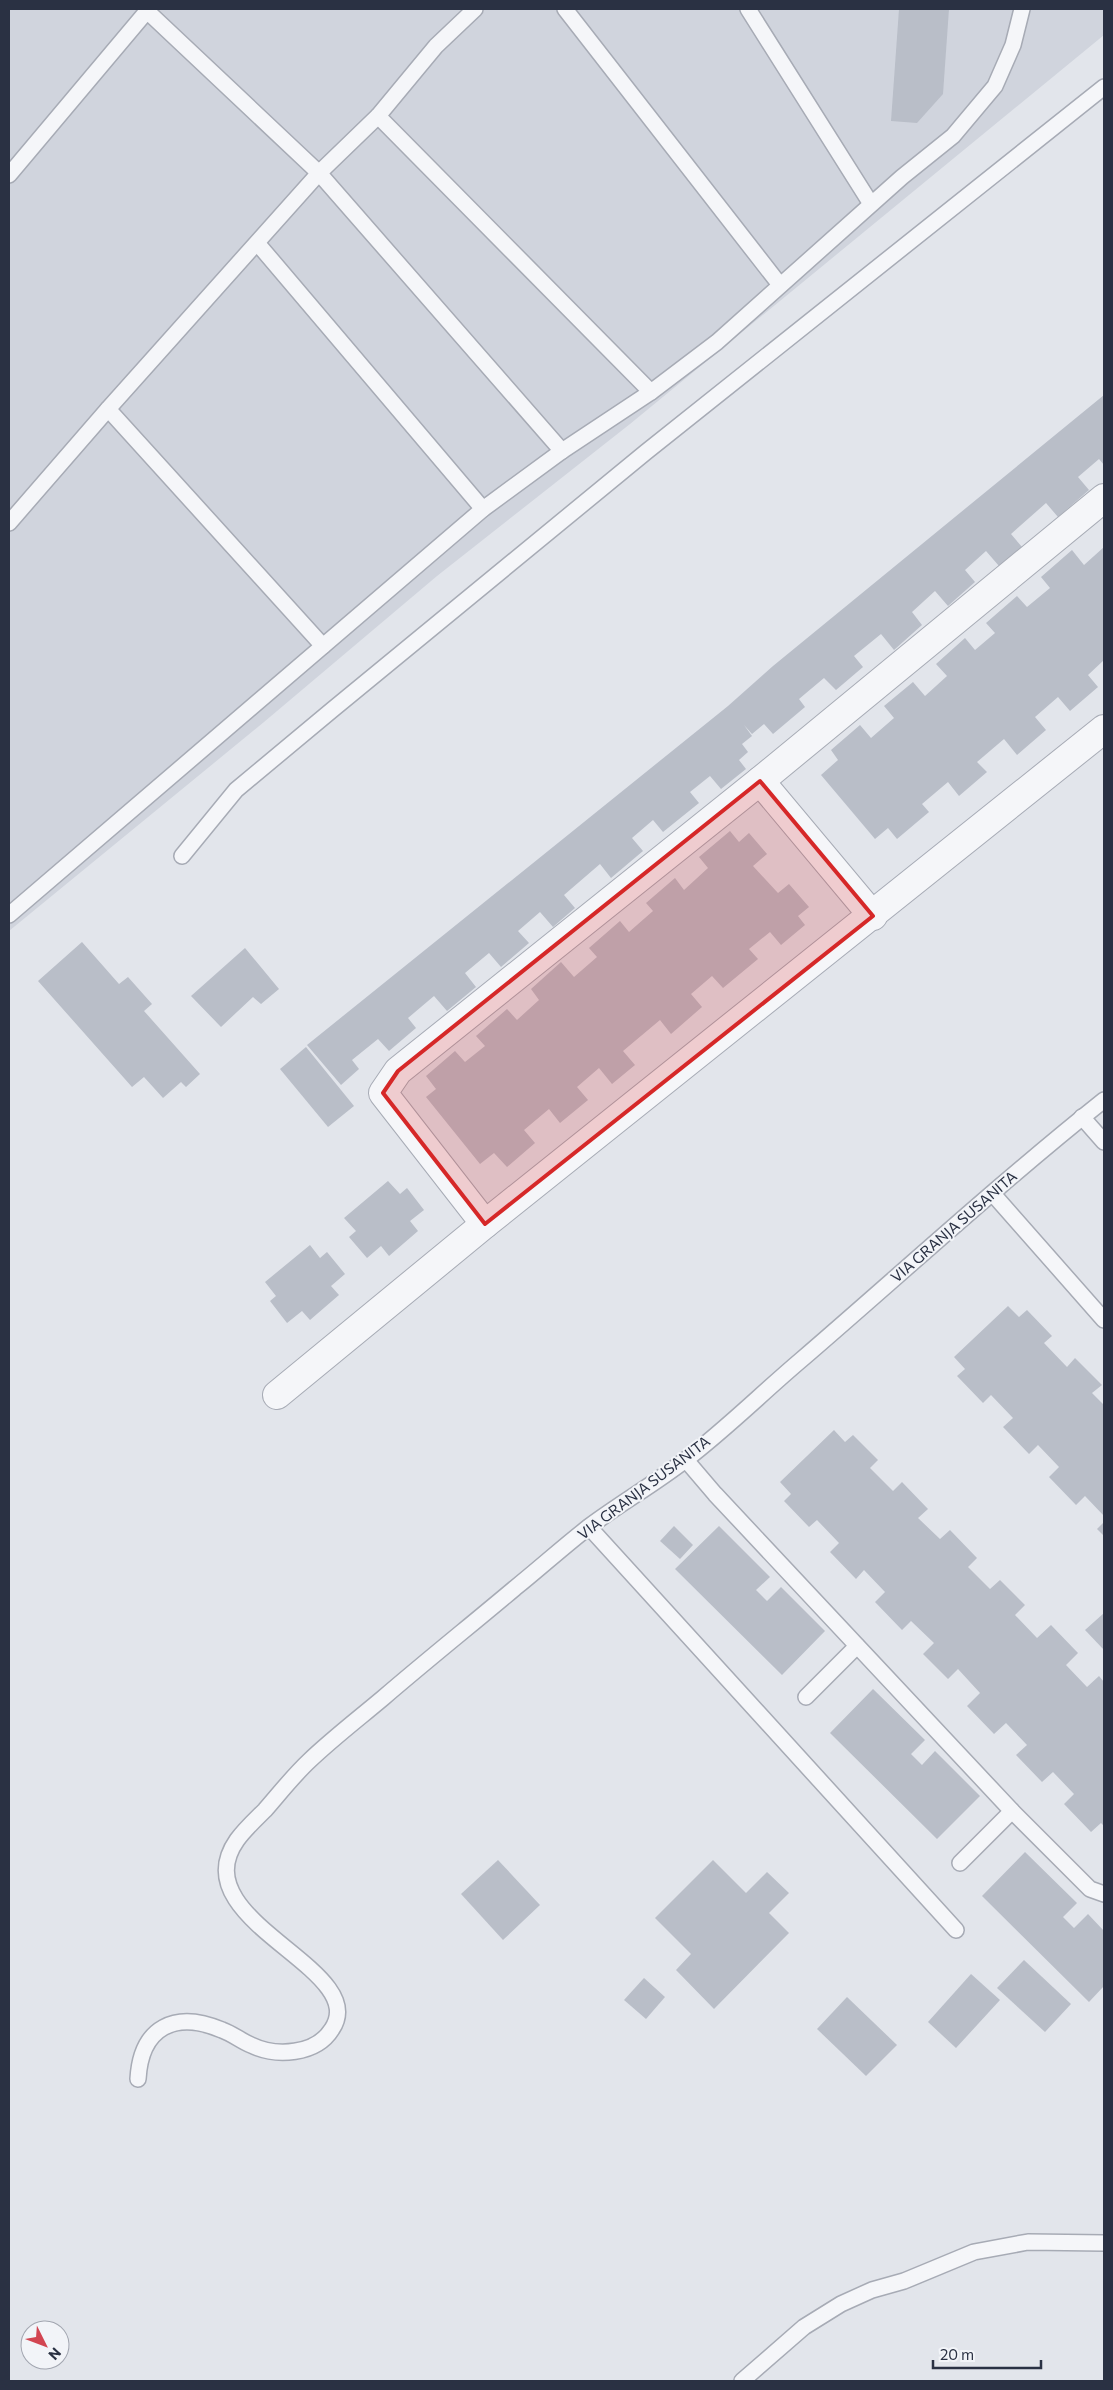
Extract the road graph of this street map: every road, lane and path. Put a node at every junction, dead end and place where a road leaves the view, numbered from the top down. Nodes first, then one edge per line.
1 (475, 9) edge
2 (565, 9) edge
3 (748, 9) edge
4 (1022, 9) edge
5 (149, 10) edge
6 (1104, 87) edge
7 (378, 116) junction
8 (319, 174) junction
9 (9, 175) edge
10 (871, 204) junction
11 (258, 244) junction
12 (780, 285) junction
13 (651, 392) junction
14 (108, 409) junction
15 (562, 451) junction
16 (1104, 498) edge
17 (483, 509) junction
18 (9, 523) edge
19 (323, 646) junction
20 (1104, 729) edge
21 (760, 781) junction
22 (182, 856) dead end
23 (9, 915) edge
24 (873, 916) junction
25 (1104, 1100) edge
26 (1082, 1117) junction
27 (1104, 1142) edge
28 (993, 1194) junction
29 (485, 1224) junction
30 (1104, 1320) edge
31 (277, 1396) dead end
32 (686, 1460) junction
33 (589, 1527) junction
34 (857, 1646) junction
35 (806, 1698) dead end
36 (1012, 1811) junction
37 (960, 1863) dead end
38 (1104, 1894) edge
39 (956, 1930) dead end
40 (138, 2079) dead end
41 (1104, 2243) edge
42 (742, 2381) edge

1 - 7 lane
2 - 12 lane
3 - 10 lane
4 - 10 lane
5 - 8 lane
5 - 9 lane
6 - 22 lane
7 - 8 lane
7 - 13 lane
8 - 11 lane
8 - 15 lane
10 - 12 lane
11 - 14 lane
11 - 17 lane
12 - 13 lane
13 - 15 lane
14 - 18 lane
14 - 19 lane
15 - 17 lane
16 - 21 street
17 - 19 lane
19 - 23 lane
20 - 24 street
21 - 24 street
21 - 29 street
24 - 29 street
25 - 26 lane, VIA GRANJA SUSANITA
26 - 27 lane
26 - 28 lane, VIA GRANJA SUSANITA
28 - 30 lane
28 - 32 lane, VIA GRANJA SUSANITA
29 - 31 street
32 - 33 lane, VIA GRANJA SUSANITA
32 - 34 lane
33 - 39 lane
33 - 40 lane, VIA GRANJA SUSANITA
34 - 35 lane
34 - 36 lane
36 - 37 lane
36 - 38 lane
41 - 42 lane

